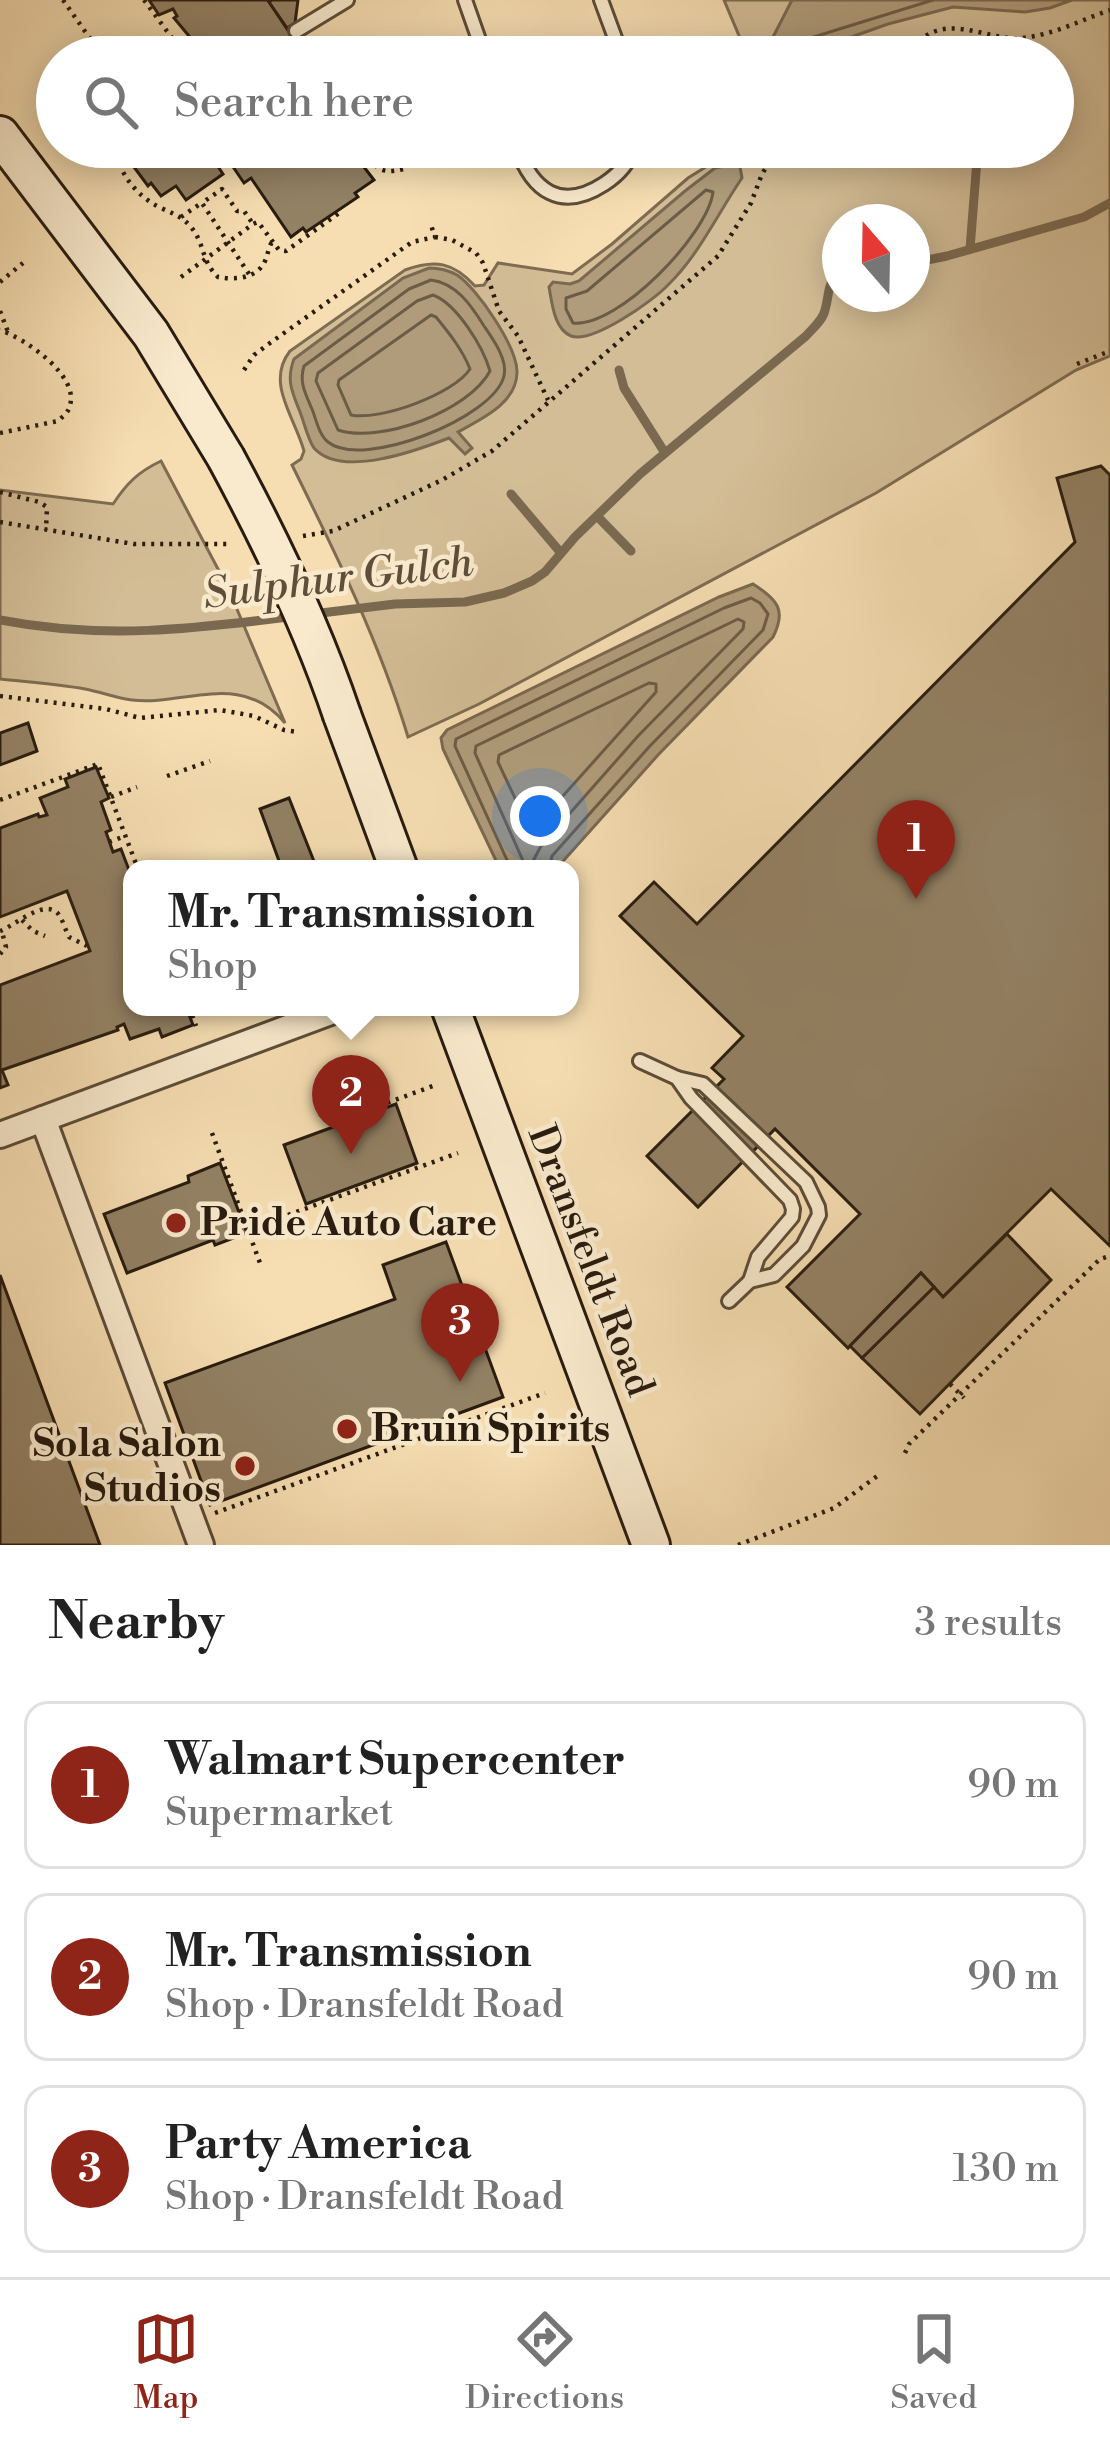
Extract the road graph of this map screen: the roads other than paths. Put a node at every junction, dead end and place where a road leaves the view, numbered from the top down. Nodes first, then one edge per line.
1 (346, 0) edge
2 (466, 0) edge
3 (602, 0) edge
4 (296, 31) dead end
5 (478, 36) edge
6 (615, 36) edge
7 (0, 135) edge
8 (525, 168) edge
9 (621, 168) edge
10 (397, 860) edge
11 (320, 1016) edge
12 (453, 1016) edge
13 (640, 1061) dead end
14 (677, 1078) junction
15 (43, 1119) junction
16 (0, 1135) edge
17 (750, 1281) junction
18 (729, 1301) dead end
19 (201, 1545) edge
20 (651, 1545) edge

1 - 4 lane
2 - 5 lane
3 - 6 lane
7 - 10 street, bridge
8 - 9 lane
11 - 15 street
12 - 20 street, Dransfeldt Road
13 - 14 lane
14 - 17 lane
14 - 17 lane
15 - 16 street
15 - 19 street
17 - 18 lane

